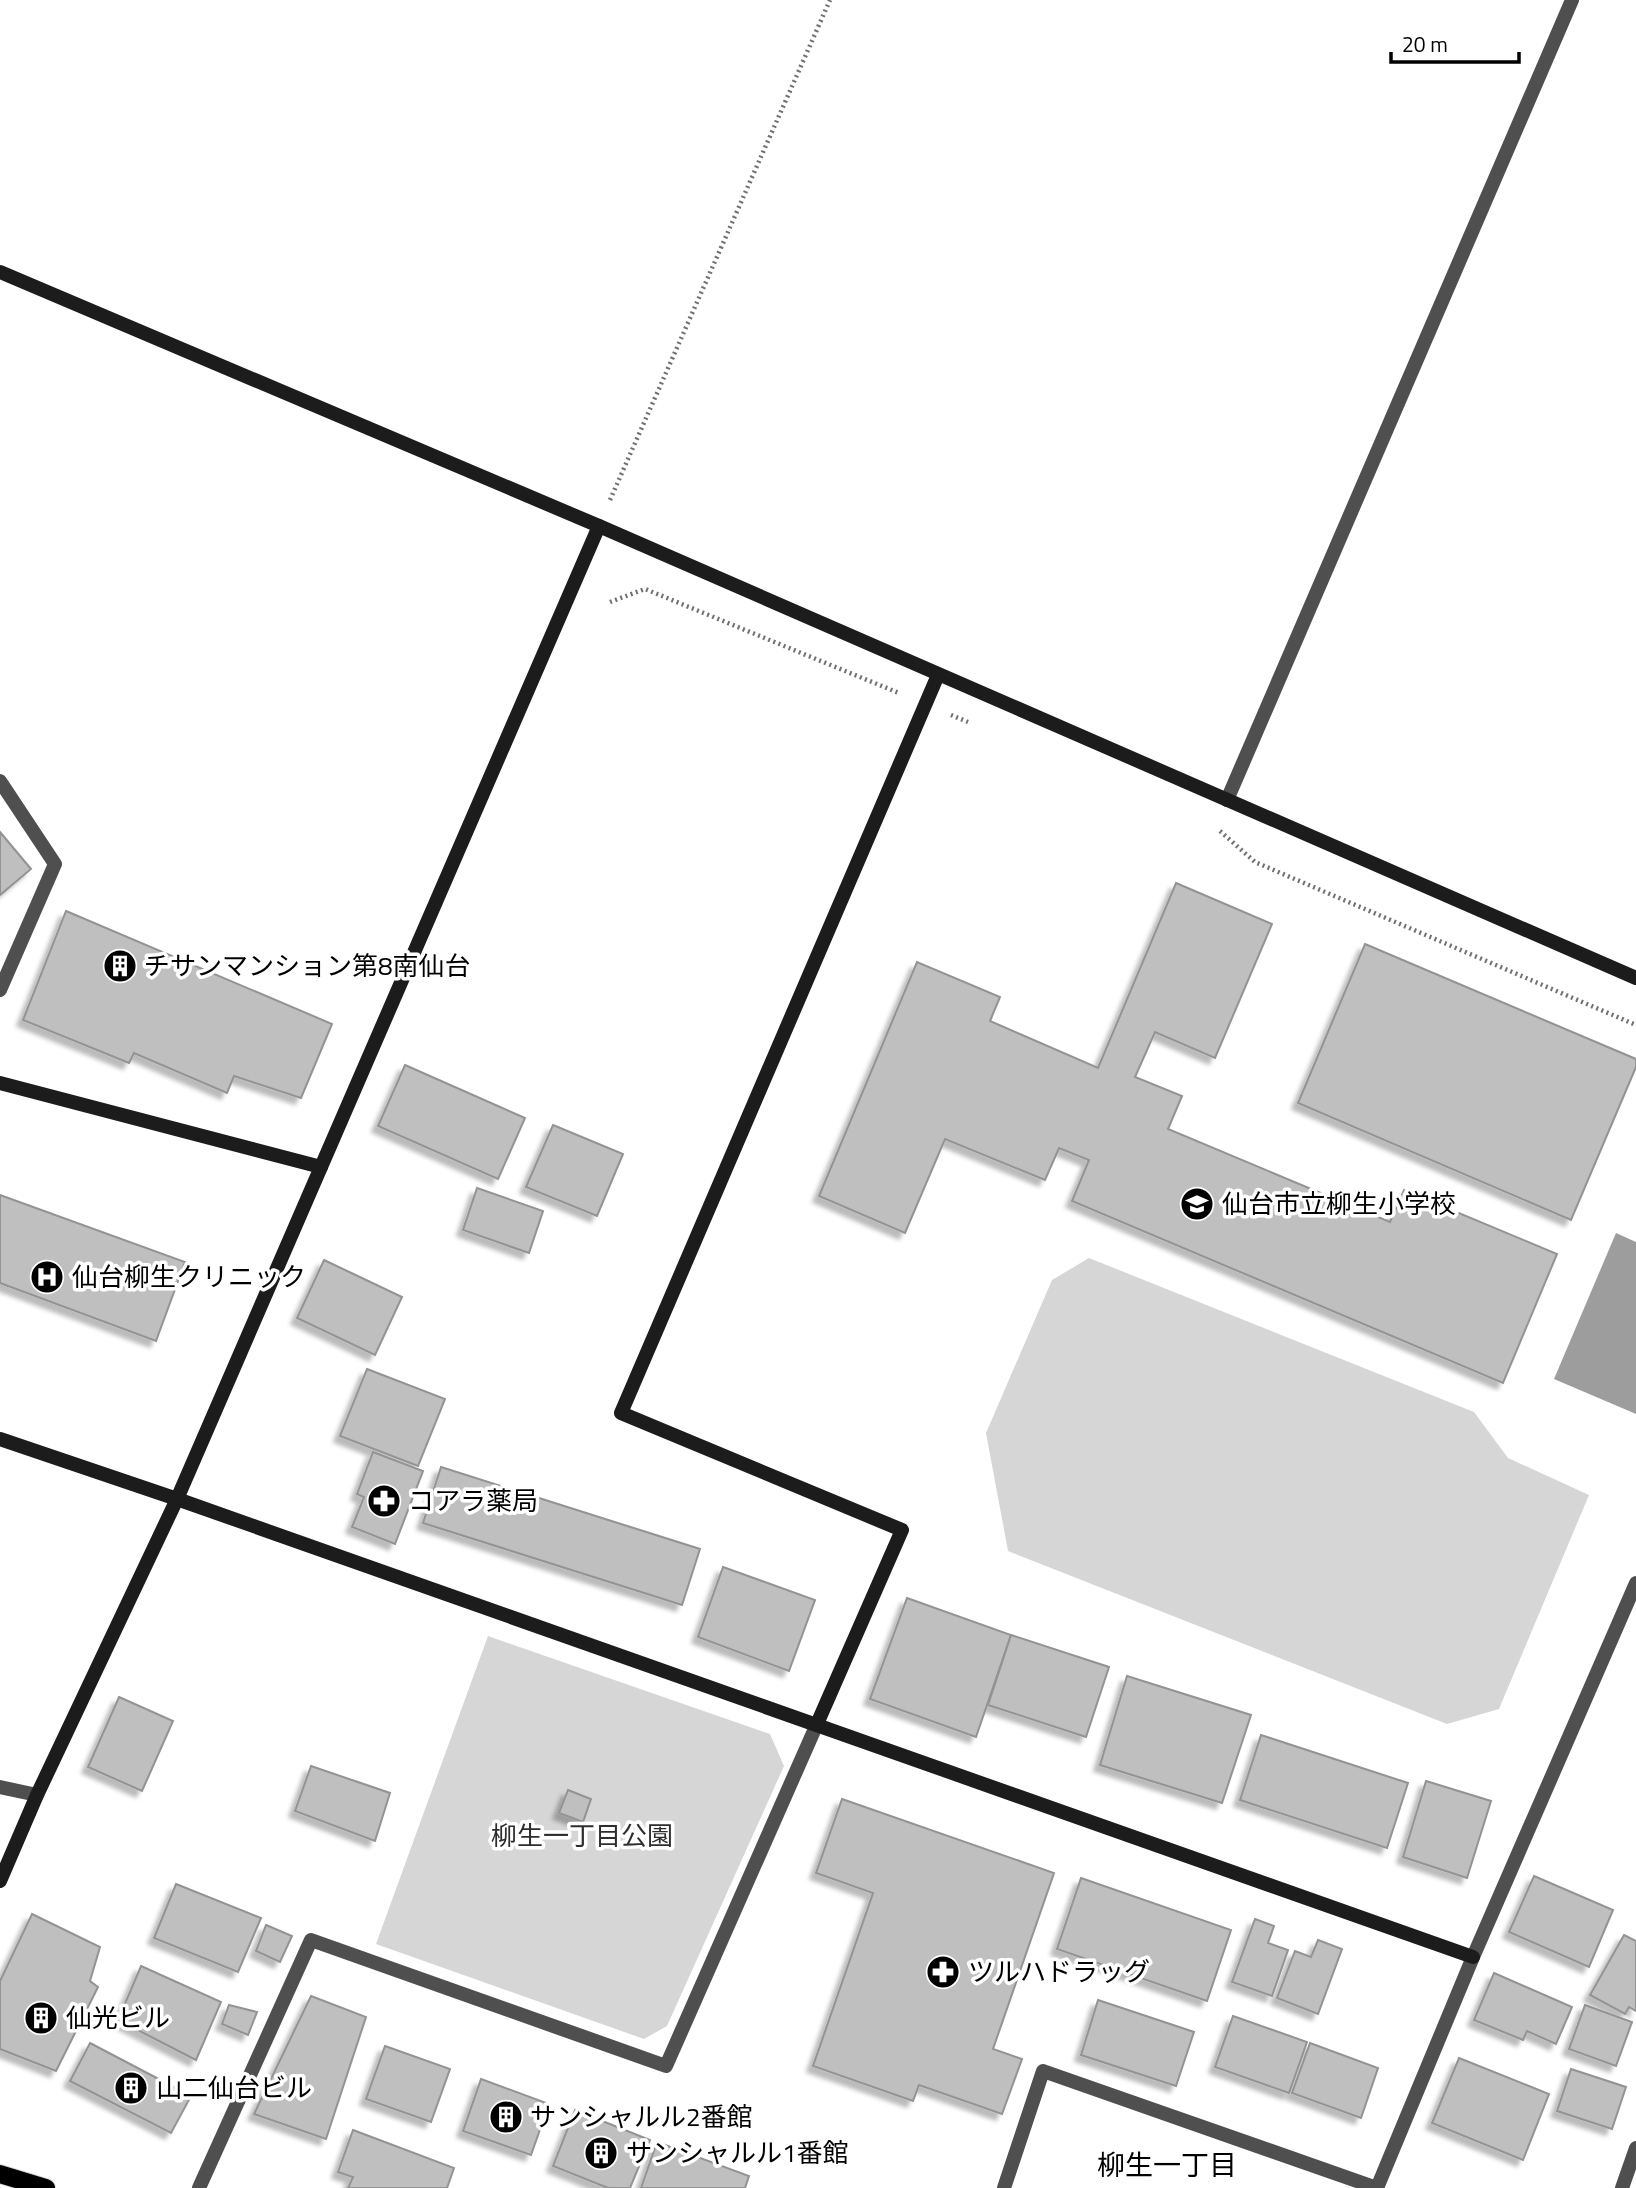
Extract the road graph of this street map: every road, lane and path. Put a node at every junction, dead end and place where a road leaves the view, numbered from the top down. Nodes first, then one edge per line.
1 (830, 0) edge
2 (1572, 0) edge
3 (0, 272) edge
4 (599, 526) junction
5 (610, 602) dead end
6 (938, 675) junction
7 (906, 696) dead end
8 (944, 712) dead end
9 (969, 723) dead end
10 (0, 781) edge
11 (1227, 800) junction
12 (1217, 829) dead end
13 (1636, 978) edge
14 (0, 990) edge
15 (1636, 1025) edge
16 (0, 1083) edge
17 (321, 1167) junction
18 (0, 1438) edge
19 (177, 1499) junction
20 (1636, 1583) edge
21 (817, 1724) junction
22 (0, 1787) edge
23 (37, 1795) junction
24 (0, 1881) edge
25 (1473, 1956) junction
26 (1636, 2148) edge
27 (0, 2175) edge
28 (46, 2188) edge
29 (199, 2188) edge
30 (1004, 2188) edge
31 (1377, 2188) edge
32 (1622, 2188) edge

1 - 4 path
2 - 11 street
3 - 4 street
4 - 6 street
4 - 17 street
5 - 7 path
6 - 11 street
6 - 21 street
8 - 9 path
10 - 14 street
11 - 13 street
12 - 15 path
16 - 17 street
17 - 19 street
18 - 19 street
19 - 21 street
19 - 23 street
20 - 25 street
21 - 25 street
21 - 29 street
22 - 23 street
23 - 24 street
25 - 31 street
26 - 32 street
27 - 28 main road
30 - 31 street

